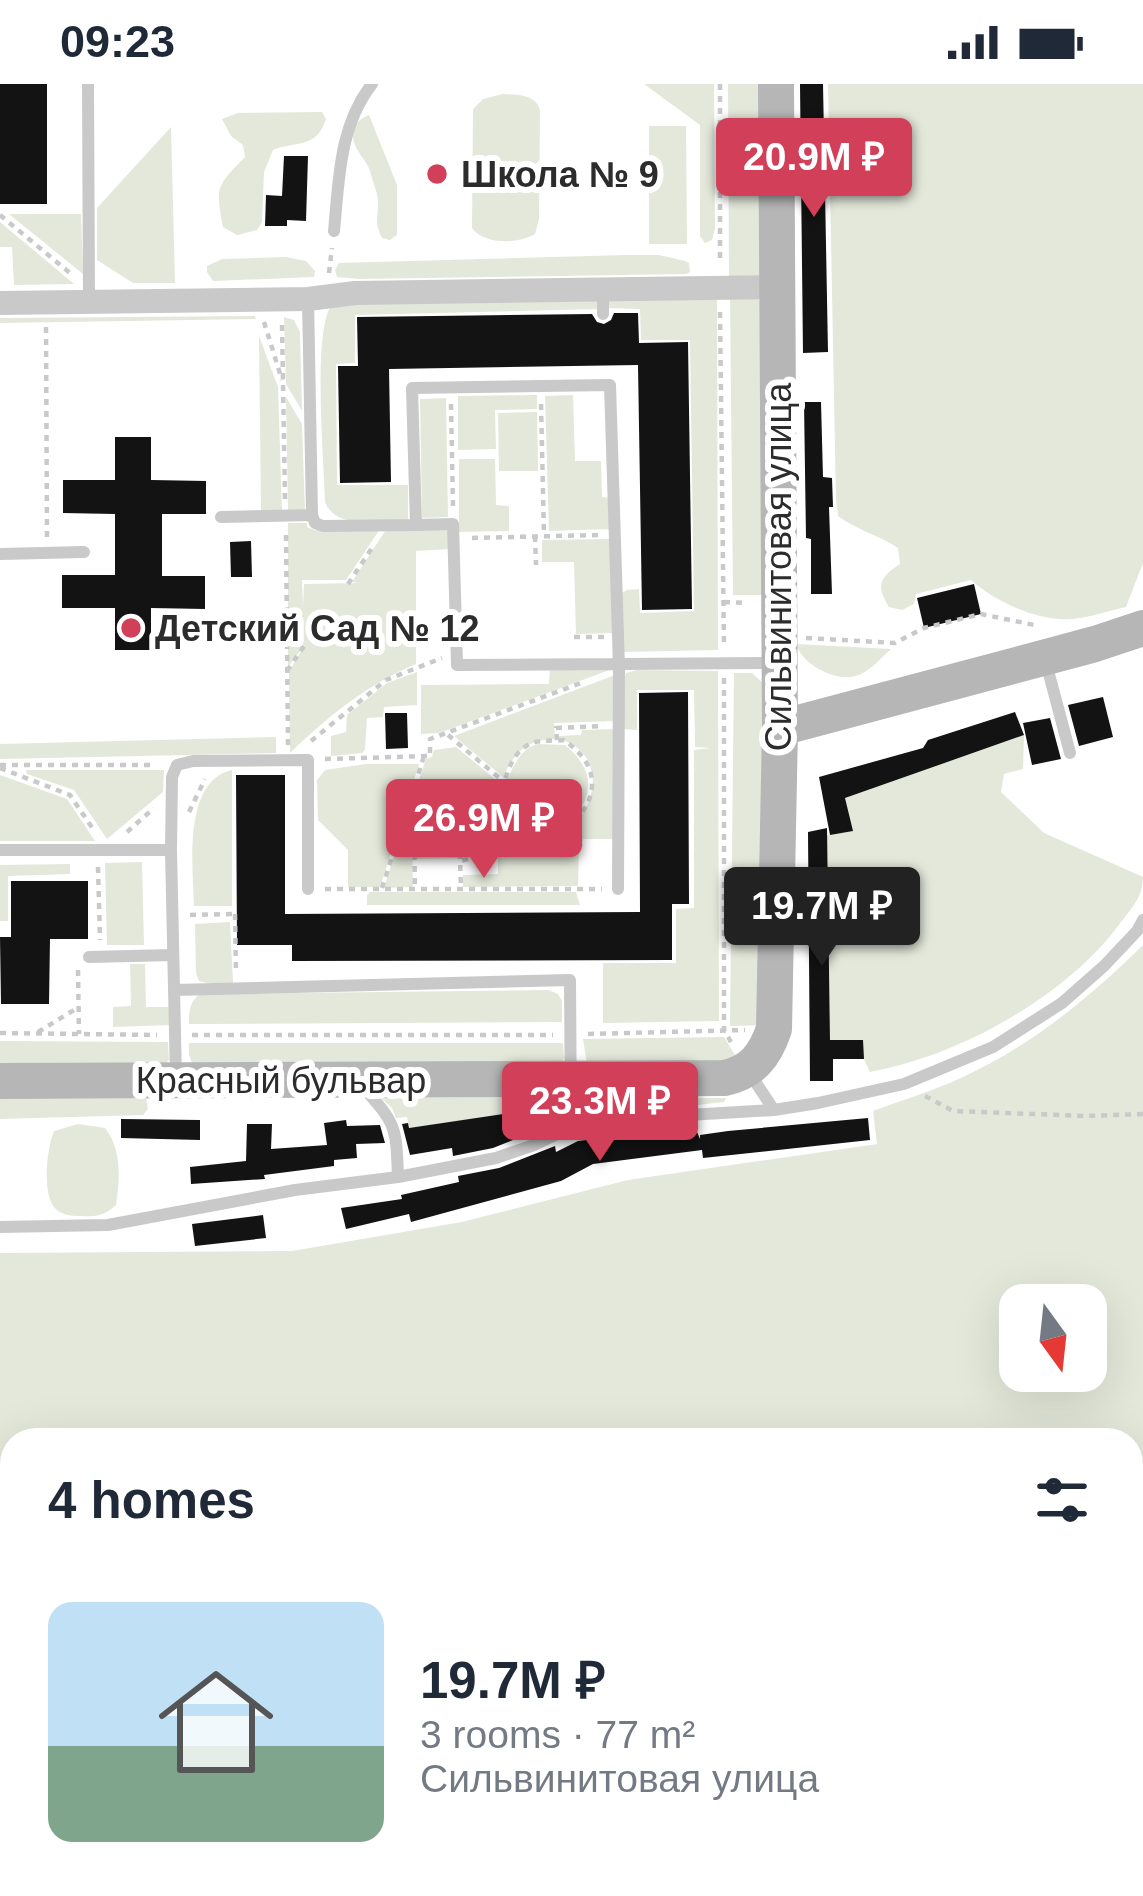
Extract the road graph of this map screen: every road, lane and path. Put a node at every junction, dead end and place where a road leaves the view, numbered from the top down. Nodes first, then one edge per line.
1 (88, 84) edge
2 (372, 84) edge
3 (720, 84) edge
4 (776, 84) edge
5 (0, 215) edge
6 (334, 231) joint
7 (777, 287) junction
8 (720, 288) junction
9 (318, 291) junction
10 (89, 294) junction
11 (0, 303) edge
12 (262, 313) dead end
13 (282, 313) dead end
14 (46, 315) dead end
15 (604, 366) dead end
16 (284, 386) junction
17 (541, 386) junction
18 (604, 386) junction
19 (451, 388) junction
20 (286, 514) junction
21 (312, 515) junction
22 (220, 517) dead end
23 (387, 525) junction
24 (416, 525) junction
25 (454, 531) junction
26 (615, 535) junction
27 (535, 536) junction
28 (544, 536) junction
29 (84, 552) dead end
30 (47, 553) junction
31 (0, 554) edge
32 (536, 565) dead end
33 (348, 584) dead end
34 (724, 602) junction
35 (764, 603) dead end
36 (1006, 621) dead end
37 (1143, 628) edge
38 (618, 637) junction
39 (574, 638) dead end
40 (304, 646) dead end
41 (788, 650) junction
42 (457, 652) junction
43 (1045, 658) junction
44 (724, 663) junction
45 (619, 665) junction
46 (287, 671) junction
47 (619, 725) junction
48 (780, 728) junction
49 (446, 734) junction
50 (556, 740) junction
51 (1070, 753) dead end
52 (424, 756) junction
53 (228, 760) junction
54 (288, 760) junction
55 (308, 760) junction
56 (177, 764) junction
57 (0, 767) edge
58 (503, 782) junction
59 (171, 794) junction
60 (459, 829) junction
61 (401, 830) junction
62 (414, 830) junction
63 (562, 830) junction
64 (582, 847) dead end
65 (0, 850) edge
66 (102, 850) junction
67 (171, 850) junction
68 (460, 861) junction
69 (618, 889) joint
70 (308, 890) joint
71 (382, 890) junction
72 (415, 890) junction
73 (461, 890) junction
74 (172, 916) junction
75 (1143, 920) edge
76 (173, 955) junction
77 (95, 957) junction
78 (236, 988) junction
79 (174, 989) junction
80 (79, 1007) junction
81 (724, 1030) junction
82 (0, 1033) edge
83 (36, 1033) junction
84 (79, 1034) junction
85 (174, 1035) junction
86 (571, 1035) junction
87 (763, 1049) junction
88 (571, 1079) junction
89 (176, 1080) junction
90 (356, 1080) junction
91 (0, 1081) edge
92 (904, 1084) junction
93 (774, 1110) junction
94 (1143, 1114) edge
95 (571, 1127) junction
96 (398, 1177) junction
97 (0, 1227) edge

1 - 10 lane
2 - 6 lane
3 - 8 path
4 - 7 street, Сильвинитовая улица
5 - 10 path
6 - 9 path
7 - 8 street
7 - 41 street, Сильвинитовая улица
8 - 9 street
8 - 34 path
9 - 10 street
9 - 21 lane
10 - 11 street
12 - 16 path
13 - 16 path
14 - 30 path
15 - 18 lane
16 - 20 path
17 - 18 lane
17 - 19 lane
17 - 28 path
18 - 26 lane
19 - 24 lane
19 - 25 path
20 - 21 lane
20 - 22 lane
20 - 46 path
21 - 23 lane
23 - 24 lane
23 - 33 path
24 - 25 lane
25 - 27 path
25 - 42 lane
26 - 28 path
26 - 38 lane
27 - 28 path
27 - 32 path
29 - 30 lane
30 - 31 lane
34 - 35 path
34 - 44 path
36 - 41 path
37 - 43 street
38 - 39 path
38 - 45 lane
40 - 46 path
41 - 44 lane
41 - 48 street, Сильвинитовая улица
42 - 45 lane
42 - 54 path
43 - 48 street
43 - 51 lane
44 - 45 lane
44 - 81 path
45 - 47 lane
45 - 49 path
46 - 54 path
47 - 50 path
47 - 69 lane
48 - 87 street, Сильвинитовая улица
49 - 52 path
49 - 58 path
50 - 58 path
50 - 63 path
52 - 55 path
52 - 61 path
53 - 54 lane
53 - 56 lane
53 - 67 path
54 - 55 lane
55 - 70 lane
56 - 57 path
56 - 59 lane
57 - 66 path
58 - 60 path
58 - 63 path
59 - 66 path
59 - 67 lane
60 - 62 path
60 - 68 path
61 - 62 path
61 - 71 path
62 - 72 path
63 - 64 path
63 - 68 path
65 - 66 lane
66 - 67 lane
66 - 77 path
67 - 74 lane
68 - 73 path
69 - 73 path
70 - 71 path
71 - 72 path
72 - 73 path
74 - 76 lane
74 - 78 path
75 - 92 lane
76 - 77 lane
76 - 79 lane
77 - 80 path
78 - 79 lane
78 - 86 lane
79 - 85 lane
80 - 83 path
80 - 84 path
81 - 86 path
81 - 87 path
82 - 83 path
83 - 84 path
84 - 85 path
85 - 86 path
85 - 89 lane
86 - 88 lane
87 - 88 street, Красный бульвар
87 - 93 lane
88 - 90 street, Красный бульвар
88 - 95 lane
89 - 90 street, Красный бульвар
89 - 91 street, Красный бульвар
90 - 96 lane
92 - 93 lane
92 - 94 path
93 - 95 lane
95 - 96 lane
96 - 97 lane

